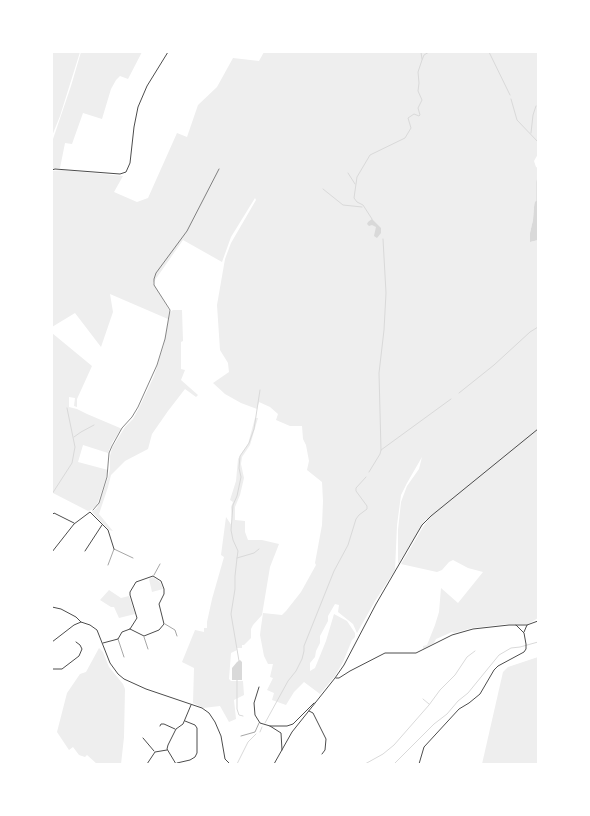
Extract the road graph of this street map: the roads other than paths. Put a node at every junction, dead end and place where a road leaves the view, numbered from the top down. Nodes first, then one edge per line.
1 (168, 52) edge
2 (52, 170) edge
3 (538, 429) edge
4 (52, 515) edge
5 (74, 524) junction
6 (102, 524) junction
7 (114, 550) junction
8 (85, 551) dead end
9 (52, 552) edge
10 (133, 558) dead end
11 (160, 564) dead end
12 (108, 565) dead end
13 (153, 576) junction
14 (52, 607) edge
15 (538, 621) edge
16 (81, 622) junction
17 (164, 624) junction
18 (516, 625) junction
19 (527, 625) junction
20 (130, 629) junction
21 (524, 633) junction
22 (144, 636) junction
23 (177, 636) dead end
24 (118, 639) junction
25 (52, 642) edge
26 (76, 642) dead end
27 (102, 643) junction
28 (148, 649) dead end
29 (124, 657) dead end
30 (52, 669) edge
31 (335, 678) junction
32 (259, 687) dead end
33 (314, 703) junction
34 (191, 704) junction
35 (309, 710) junction
36 (184, 721) junction
37 (260, 722) junction
38 (160, 726) dead end
39 (270, 726) junction
40 (280, 726) junction
41 (176, 729) junction
42 (280, 733) junction
43 (241, 736) dead end
44 (142, 738) dead end
45 (167, 750) junction
46 (154, 752) junction
47 (281, 753) junction
48 (322, 754) dead end
49 (147, 764) edge
50 (176, 764) edge
51 (230, 764) edge
52 (274, 764) edge
53 (418, 764) edge

1 - 2 street
3 - 31 street
4 - 5 street
5 - 6 street
5 - 9 street
6 - 7 street
6 - 8 street
7 - 10 lane
7 - 12 lane
11 - 13 lane
13 - 17 street
13 - 20 street
14 - 16 street
15 - 19 street
16 - 25 street
16 - 27 street
17 - 22 street
17 - 23 lane
18 - 19 street
18 - 21 street
18 - 31 street
19 - 21 street
20 - 22 street
20 - 24 street
21 - 53 street
22 - 28 lane
24 - 27 street
24 - 29 lane
26 - 30 street
27 - 34 street
31 - 33 street
32 - 37 street
33 - 35 street
33 - 40 street
34 - 36 street
34 - 51 street
35 - 47 street
35 - 48 street
36 - 41 street
36 - 50 street
37 - 39 street
37 - 43 lane
38 - 41 street
39 - 40 street
39 - 42 street
40 - 42 street
41 - 45 street
42 - 47 street
44 - 46 street
45 - 46 street
45 - 50 street
46 - 49 street
47 - 52 street

